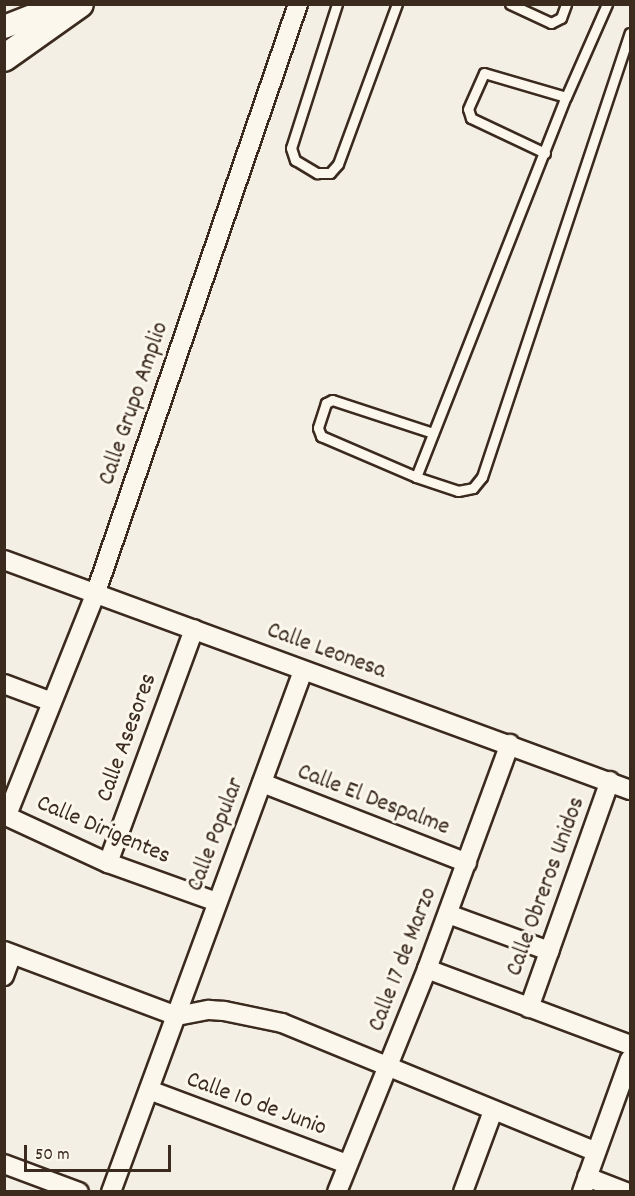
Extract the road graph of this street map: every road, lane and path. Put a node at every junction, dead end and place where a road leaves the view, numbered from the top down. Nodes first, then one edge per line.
1 (63, 4) edge
2 (80, 4) edge
3 (298, 4) edge
4 (337, 4) edge
5 (397, 4) edge
6 (566, 4) edge
7 (607, 4) edge
8 (515, 6) edge
9 (4, 27) edge
10 (630, 33) edge
11 (4, 58) edge
12 (566, 97) junction
13 (545, 153) junction
14 (433, 433) junction
15 (416, 477) junction
16 (4, 560) edge
17 (96, 592) junction
18 (194, 629) junction
19 (303, 671) junction
20 (4, 684) edge
21 (52, 702) junction
22 (510, 744) junction
23 (610, 781) junction
24 (262, 783) junction
25 (630, 790) edge
26 (6, 815) edge
27 (467, 862) junction
28 (108, 863) junction
29 (217, 902) junction
30 (448, 914) junction
31 (549, 951) junction
32 (8, 952) edge
33 (427, 969) junction
34 (4, 976) edge
35 (529, 1008) junction
36 (177, 1016) junction
37 (630, 1045) edge
38 (630, 1059) edge
39 (386, 1068) junction
40 (149, 1090) junction
41 (493, 1111) junction
42 (596, 1152) junction
43 (4, 1164) edge
44 (347, 1164) junction
45 (585, 1184) edge
46 (617, 1190) edge
47 (80, 1191) edge
48 (111, 1191) edge
49 (337, 1191) edge
50 (463, 1191) edge

1 - 9 street
2 - 11 main road
3 - 17 street, Calle Grupo Amplio
4 - 5 lane
6 - 8 lane
7 - 12 lane
10 - 15 lane
12 - 13 lane
12 - 13 lane
13 - 14 lane
14 - 15 lane
14 - 15 lane
16 - 17 street, Calle Leonesa
17 - 18 street, Calle Leonesa
17 - 21 street, Calle Grupo Amplio
18 - 19 street, Calle Leonesa
18 - 28 street, Calle Asesores
19 - 22 street, Calle Leonesa
19 - 24 street, Calle Popular
20 - 21 street
21 - 26 street, Calle Grupo Amplio
22 - 23 street, Calle Leonesa
22 - 27 street, Calle 17 de Marzo
23 - 25 street, Calle Leonesa
23 - 31 street, Calle Obreros Unidos
24 - 27 street, Calle El Despalme
24 - 29 street, Calle Popular
26 - 28 street, Calle Dirigentes
27 - 30 street, Calle 17 de Marzo
28 - 29 street, Calle Dirigentes
29 - 36 street, Calle Popular
30 - 31 street
30 - 33 street, Calle 17 de Marzo
31 - 35 street, Calle Obreros Unidos
32 - 34 street
32 - 36 street
33 - 35 street
33 - 39 street, Calle 17 de Marzo
35 - 37 street
36 - 39 street
36 - 40 street, Calle Popular
38 - 42 street
39 - 41 street
39 - 44 street, Calle 17 de Marzo
40 - 44 street, Calle 10 de Junio
40 - 48 street, Calle Popular
41 - 42 street
41 - 50 street
42 - 45 street
43 - 47 street
44 - 49 street, Calle 17 de Marzo
45 - 46 street

